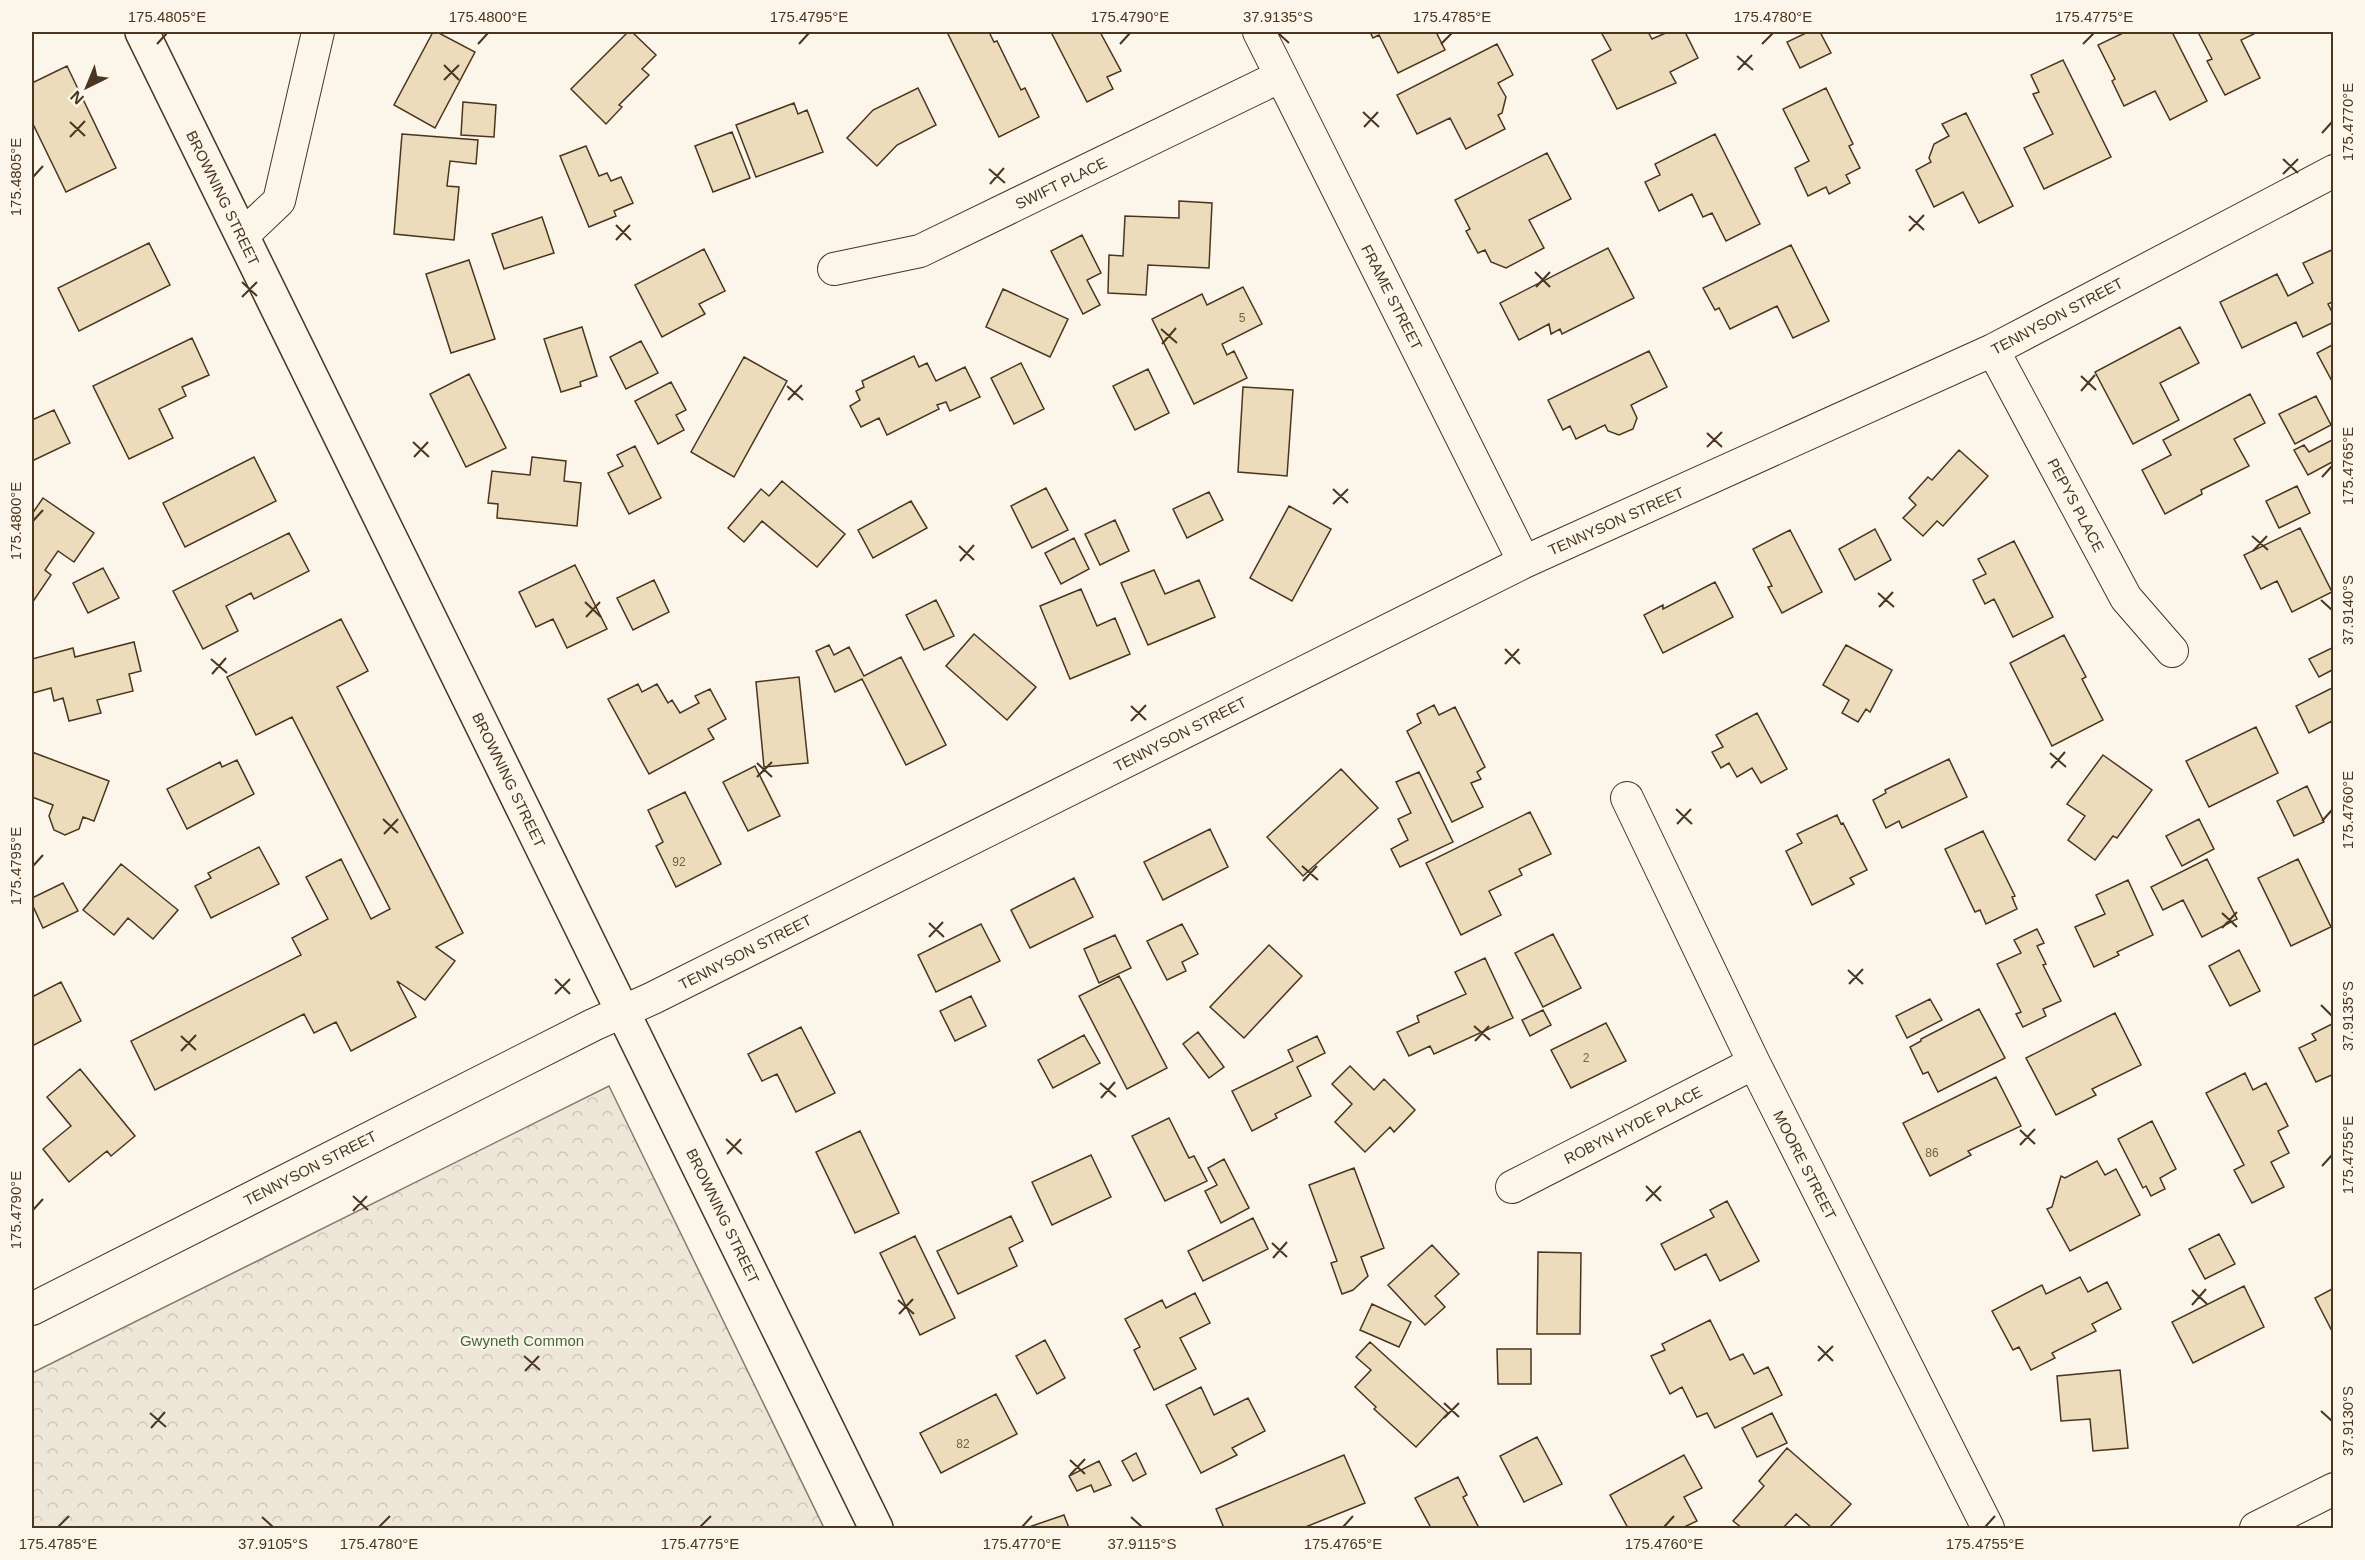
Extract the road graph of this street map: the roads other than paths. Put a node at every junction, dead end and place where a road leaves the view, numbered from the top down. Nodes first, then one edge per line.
1 (142, 32) edge
2 (318, 32) edge
3 (1259, 32) edge
4 (1281, 76) junction
5 (2334, 171) edge
6 (242, 236) junction
7 (834, 268) dead end
8 (1994, 350) junction
9 (1524, 562) junction
10 (2172, 651) dead end
11 (1627, 798) dead end
12 (623, 1011) junction
13 (1754, 1063) junction
14 (1512, 1187) dead end
15 (32, 1309) edge
16 (2334, 1489) edge
17 (876, 1528) edge
18 (1988, 1528) edge
19 (2256, 1528) edge

1 - 6 street, BROWNING STREET
2 - 6 street
3 - 4 street, FRAME STREET
4 - 7 street, SWIFT PLACE
4 - 9 street, FRAME STREET
5 - 8 street, TENNYSON STREET
6 - 12 street, BROWNING STREET
8 - 9 street, TENNYSON STREET
8 - 10 street, PEPYS PLACE
9 - 12 street, TENNYSON STREET
11 - 13 street, MOORE STREET
12 - 15 street, TENNYSON STREET
12 - 17 street, BROWNING STREET
13 - 14 street, ROBYN HYDE PLACE
13 - 18 street, MOORE STREET
16 - 19 street

